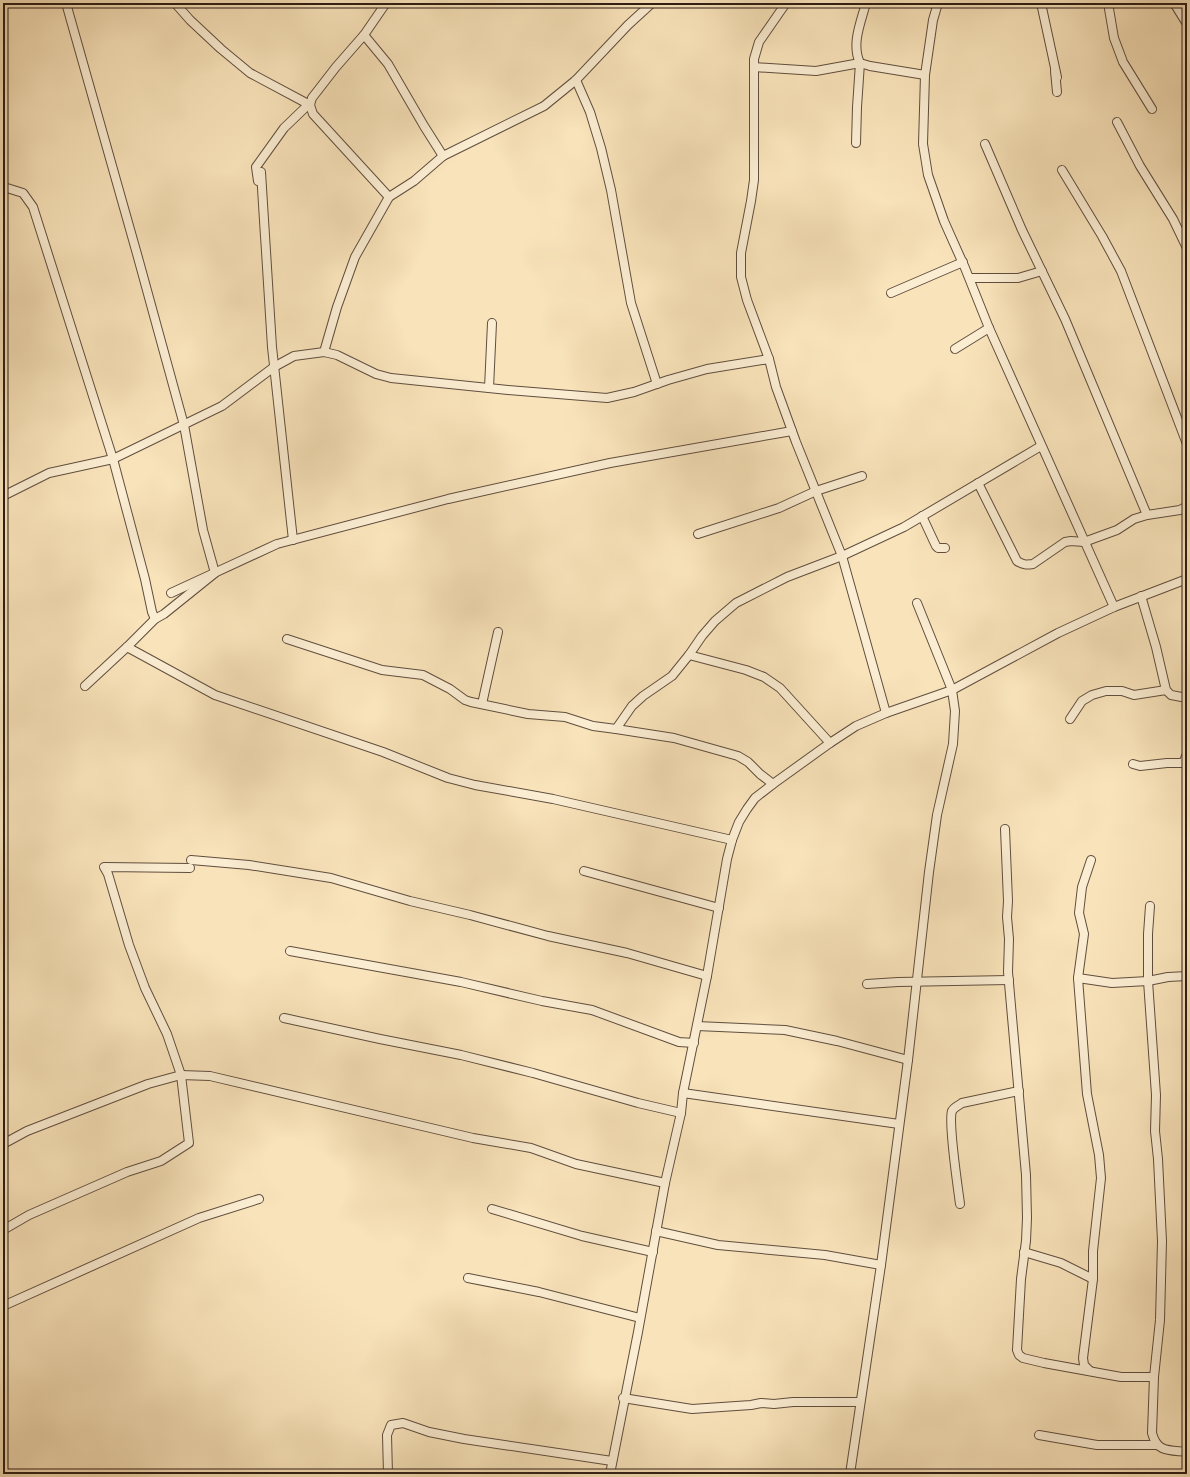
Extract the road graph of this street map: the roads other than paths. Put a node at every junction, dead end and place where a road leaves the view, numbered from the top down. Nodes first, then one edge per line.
1 (66, 3) edge
2 (175, 3) edge
3 (386, 3) edge
4 (652, 3) edge
5 (786, 3) edge
6 (866, 3) edge
7 (938, 3) edge
8 (1041, 3) edge
9 (1108, 3) edge
10 (1174, 3) edge
11 (1187, 24) edge
12 (364, 35) junction
13 (1054, 62) junction
14 (860, 63) junction
15 (754, 67) junction
16 (925, 75) junction
17 (1057, 77) dead end
18 (576, 80) junction
19 (1056, 92) dead end
20 (310, 105) junction
21 (1152, 109) dead end
22 (1117, 122) dead end
23 (856, 143) dead end
24 (985, 144) dead end
25 (444, 156) junction
26 (1062, 170) dead end
27 (261, 172) junction
28 (3, 188) edge
29 (389, 197) junction
30 (33, 207) junction
31 (265, 237) dead end
32 (1187, 248) edge
33 (963, 262) junction
34 (46, 265) dead end
35 (1042, 271) junction
36 (970, 278) junction
37 (891, 293) dead end
38 (492, 323) dead end
39 (989, 328) junction
40 (955, 349) dead end
41 (324, 352) junction
42 (768, 359) junction
43 (274, 367) junction
44 (657, 384) junction
45 (489, 388) junction
46 (184, 425) junction
47 (792, 431) junction
48 (1187, 444) edge
49 (1041, 446) junction
50 (113, 459) junction
51 (862, 476) dead end
52 (978, 483) junction
53 (3, 496) edge
54 (1187, 506) edge
55 (1147, 515) junction
56 (922, 516) junction
57 (698, 534) dead end
58 (293, 540) junction
59 (1084, 542) junction
60 (945, 548) dead end
61 (842, 556) junction
62 (1187, 579) edge
63 (171, 594) dead end
64 (1141, 596) junction
65 (917, 603) dead end
66 (1114, 607) junction
67 (155, 619) junction
68 (498, 632) dead end
69 (287, 639) dead end
70 (127, 647) junction
71 (689, 655) junction
72 (85, 686) dead end
73 (952, 690) junction
74 (1166, 690) junction
75 (1187, 698) edge
76 (482, 704) junction
77 (886, 713) junction
78 (1070, 719) dead end
79 (616, 729) junction
80 (830, 743) junction
81 (1187, 754) edge
82 (1133, 764) dead end
83 (773, 784) junction
84 (1005, 830) dead end
85 (732, 840) junction
86 (1091, 860) dead end
87 (584, 871) dead end
88 (1150, 906) dead end
89 (719, 908) junction
90 (290, 951) dead end
91 (707, 976) junction
92 (1187, 976) edge
93 (1078, 978) junction
94 (1009, 980) junction
95 (1148, 981) junction
96 (917, 982) junction
97 (867, 984) dead end
98 (284, 1018) dead end
99 (698, 1026) junction
100 (694, 1043) junction
101 (908, 1060) junction
102 (182, 1075) junction
103 (1019, 1091) junction
104 (683, 1093) junction
105 (681, 1113) junction
106 (899, 1124) junction
107 (3, 1144) edge
108 (665, 1183) junction
109 (259, 1199) dead end
110 (960, 1204) dead end
111 (492, 1209) dead end
112 (3, 1230) edge
113 (656, 1231) junction
114 (652, 1252) junction
115 (1024, 1252) dead end
116 (881, 1265) junction
117 (468, 1278) dead end
118 (1093, 1280) junction
119 (3, 1306) edge
120 (640, 1318) junction
121 (1091, 1372) junction
122 (1154, 1378) junction
123 (623, 1398) dead end
124 (860, 1402) junction
125 (1038, 1435) dead end
126 (1157, 1445) junction
127 (1187, 1452) edge
128 (612, 1461) junction
129 (388, 1474) edge
130 (610, 1474) edge
131 (850, 1474) edge

1 - 46 street
2 - 20 street
3 - 12 street
4 - 18 street
5 - 15 street
6 - 14 street
7 - 16 street
8 - 13 street
9 - 21 street
10 - 11 street
12 - 20 street
12 - 25 street
13 - 17 street
13 - 19 street
14 - 15 street
14 - 16 street
14 - 23 street
15 - 42 street
16 - 33 street
18 - 25 street
18 - 44 street
20 - 27 street
20 - 29 street
22 - 32 street
24 - 35 street
25 - 29 street
26 - 48 street
27 - 31 street
27 - 43 street
28 - 30 street
29 - 41 street
30 - 34 street
30 - 50 street
33 - 36 street
33 - 37 street
35 - 36 street
35 - 55 street
36 - 39 street
38 - 45 street
39 - 40 street
39 - 49 street
41 - 43 street
41 - 45 street
42 - 44 street
42 - 47 street
43 - 46 street
43 - 58 street
44 - 45 street
46 - 50 street
46 - 67 street
47 - 58 street
47 - 61 street
49 - 52 street
49 - 59 street
50 - 53 street
50 - 67 street
51 - 57 street
52 - 56 street
52 - 59 street
54 - 55 street
55 - 59 street
56 - 60 street
56 - 61 street
58 - 63 street
59 - 66 street
61 - 71 street
61 - 77 street
62 - 64 street
64 - 66 street
64 - 74 street
65 - 73 street
66 - 73 street
67 - 70 street
68 - 76 street
69 - 76 street
70 - 72 street
70 - 85 street
71 - 79 street
71 - 80 street
73 - 77 street
73 - 96 street
74 - 75 street
74 - 78 street
76 - 79 street
77 - 80 street
79 - 83 street
80 - 83 street
81 - 82 street
83 - 85 street
84 - 94 street
85 - 89 street
86 - 93 street
87 - 89 street
88 - 95 street
89 - 91 street
90 - 100 street
91 - 99 street
91 - 102 street
92 - 95 street
93 - 95 street
93 - 118 street
94 - 96 street
94 - 103 street
95 - 122 street
96 - 97 street
96 - 101 street
98 - 105 street
99 - 100 street
99 - 101 street
100 - 104 street
101 - 106 street
102 - 107 street
102 - 108 street
102 - 112 street
103 - 110 street
103 - 121 street
104 - 105 street
104 - 106 street
105 - 108 street
106 - 116 street
108 - 113 street
109 - 119 street
111 - 114 street
113 - 114 street
113 - 116 street
114 - 120 street
115 - 118 street
116 - 124 street
117 - 120 street
118 - 121 street
120 - 128 street
121 - 122 street
122 - 126 street
123 - 124 street
124 - 131 street
125 - 126 street
126 - 127 street
128 - 129 street
128 - 130 street

